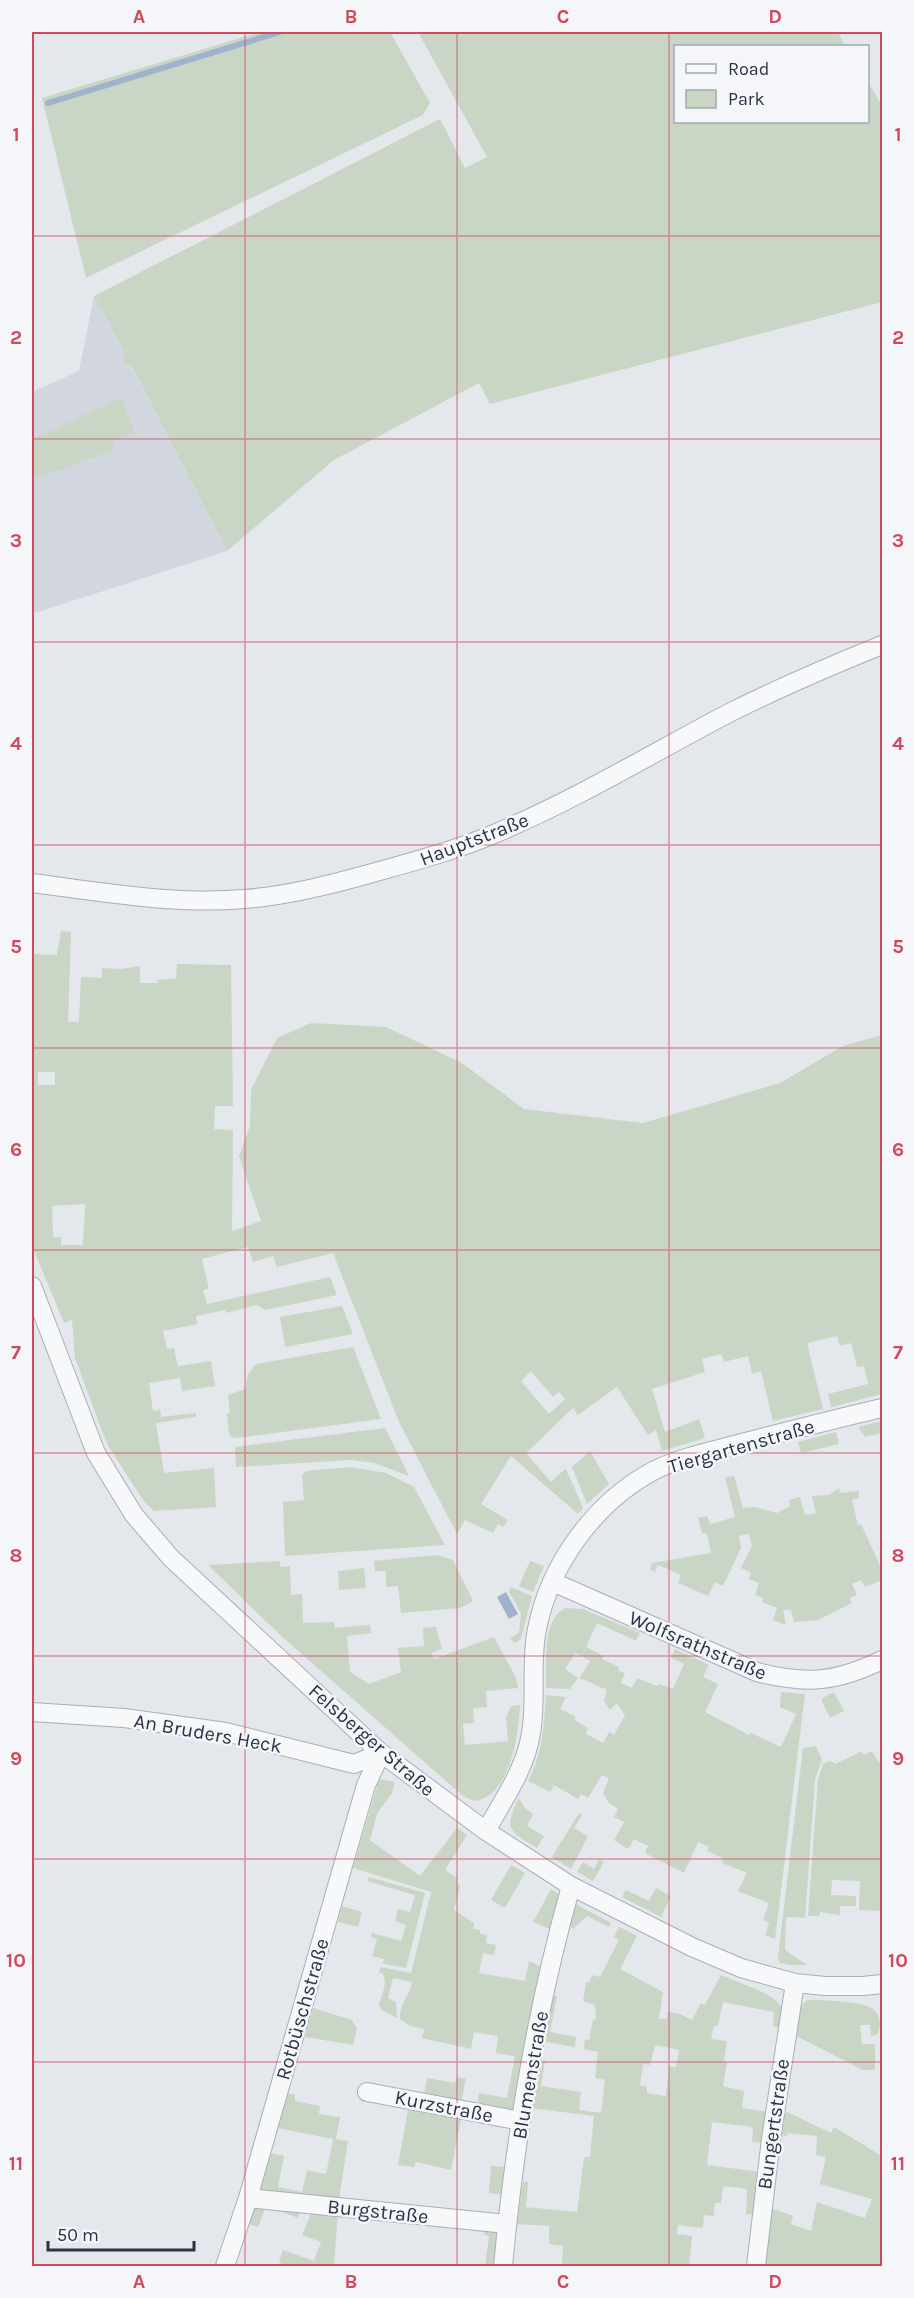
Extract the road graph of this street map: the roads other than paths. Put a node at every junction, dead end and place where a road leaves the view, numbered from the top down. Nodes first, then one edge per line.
1 (882, 645) edge
2 (32, 883) edge
3 (32, 1286) edge
4 (882, 1408) edge
5 (553, 1582) junction
6 (882, 1660) edge
7 (32, 1712) edge
8 (381, 1753) junction
9 (486, 1831) junction
10 (571, 1886) junction
11 (795, 1983) junction
12 (882, 1984) edge
13 (367, 2092) dead end
14 (521, 2121) junction
15 (248, 2198) junction
16 (507, 2224) junction
17 (225, 2266) edge
18 (503, 2266) edge
19 (756, 2266) edge

1 - 2 street, Hauptstraße
3 - 8 street, Felsberger Straße
4 - 5 street, Tiergartenstraße
5 - 6 street, Wolfsrathstraße
5 - 9 street, Tiergartenstraße
7 - 8 street, An Bruders Heck
8 - 9 street, Felsberger Straße
8 - 15 street, Rotbüschstraße
9 - 10 street, Felsberger Straße
10 - 11 street, Felsberger Straße
10 - 14 street, Blumenstraße
11 - 12 street, Felsberger Straße
11 - 19 street, Bungertstraße
13 - 14 street, Kurzstraße
14 - 16 street, Blumenstraße
15 - 16 street, Burgstraße
15 - 17 street, Rotbüschstraße
16 - 18 street, Blumenstraße

